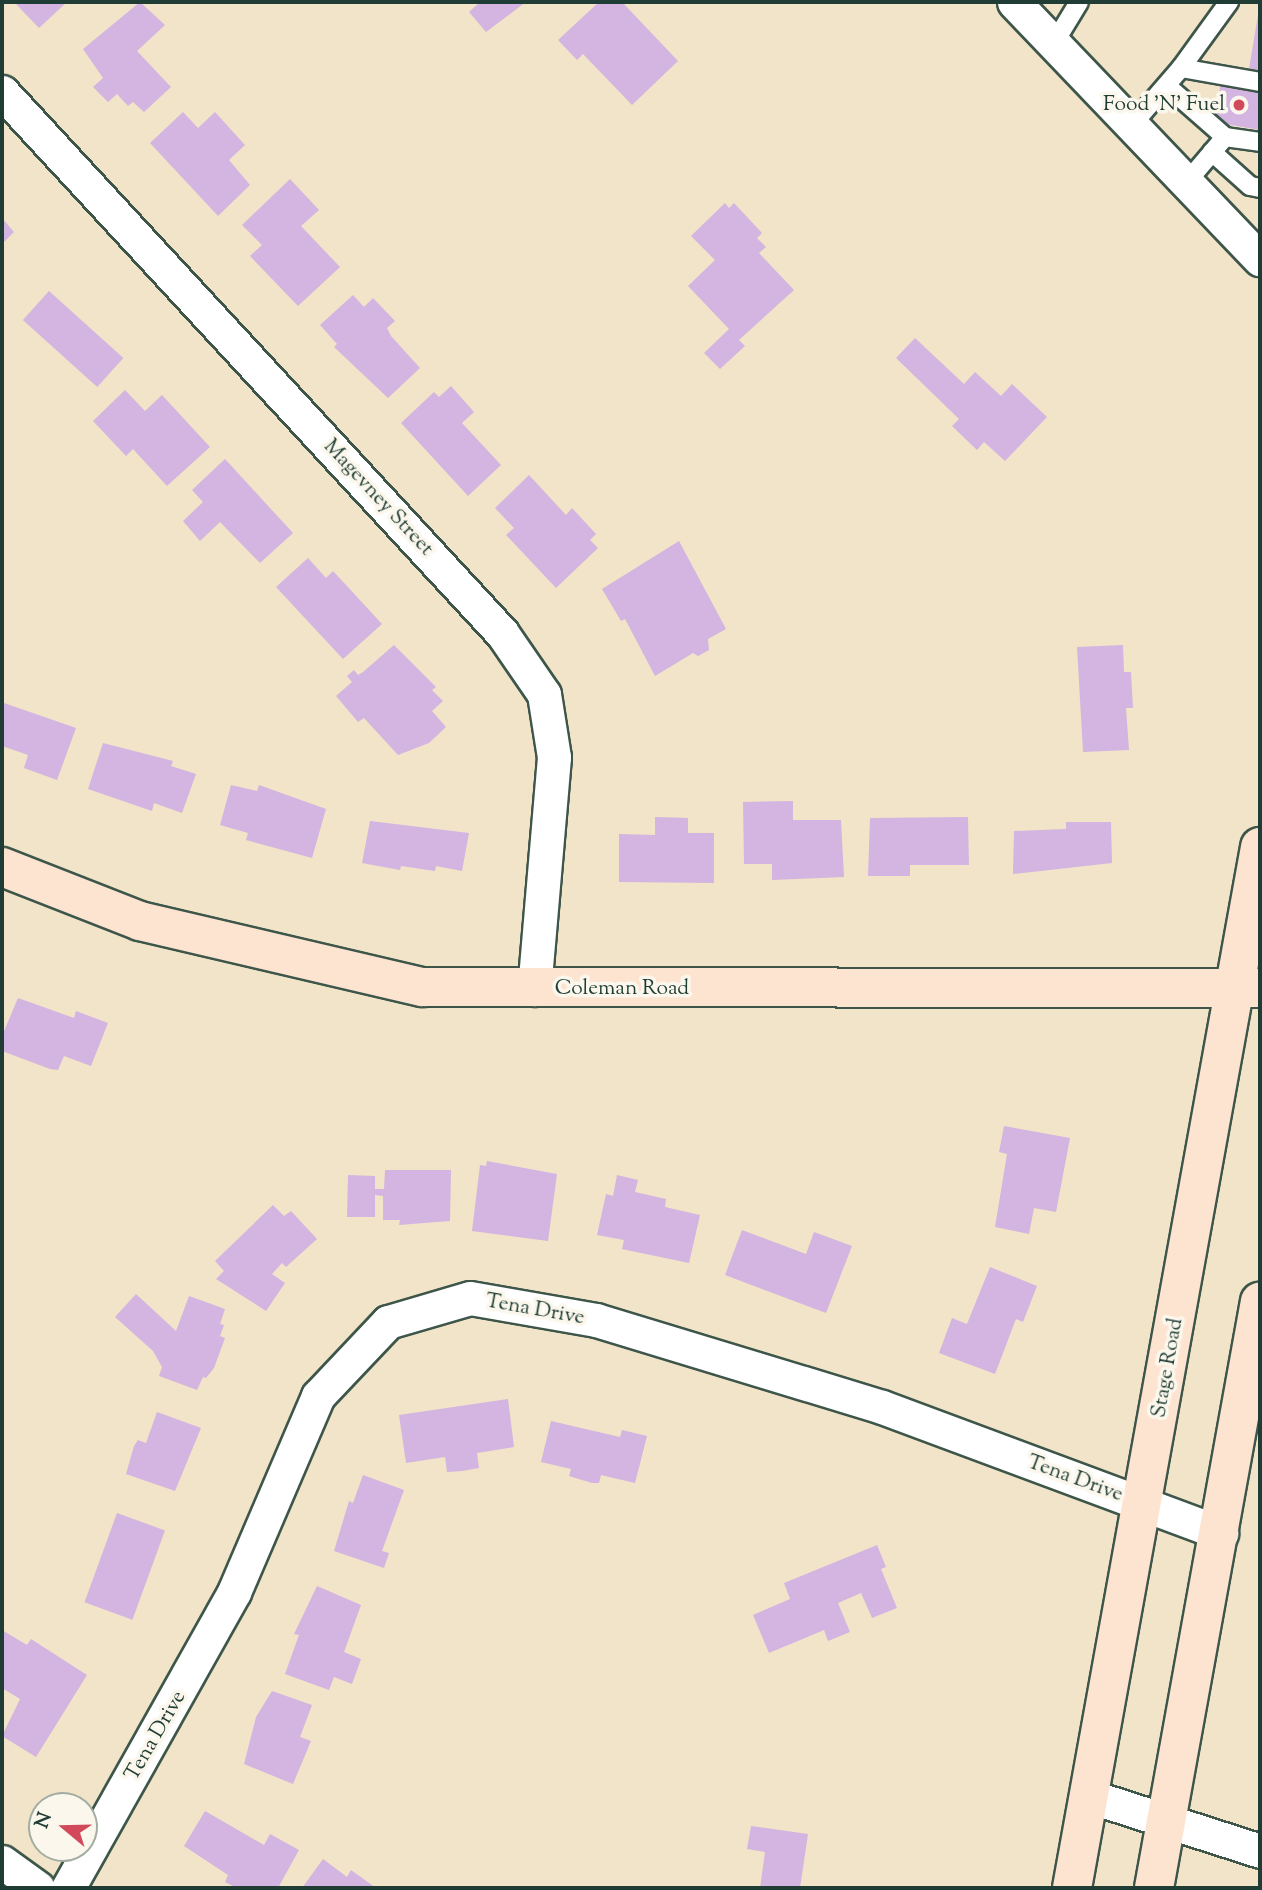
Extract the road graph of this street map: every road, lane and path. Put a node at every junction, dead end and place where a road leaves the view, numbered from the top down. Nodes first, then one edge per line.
1 (1079, 2) edge
2 (1229, 2) edge
3 (1016, 3) edge
4 (1053, 45) junction
5 (1181, 68) junction
6 (1260, 82) edge
7 (1167, 86) junction
8 (2, 92) edge
9 (1131, 126) junction
10 (1225, 137) junction
11 (1260, 142) edge
12 (1212, 152) junction
13 (1186, 183) junction
14 (1260, 188) edge
15 (1260, 259) edge
16 (1260, 847) edge
17 (2, 867) edge
18 (1247, 988) edge
19 (534, 989) junction
20 (1260, 1301) edge
21 (1144, 1505) junction
22 (1221, 1533) junction
23 (1089, 1796) junction
24 (1168, 1818) junction
25 (1260, 1851) edge
26 (2, 1862) edge
27 (38, 1888) edge
28 (68, 1888) edge
29 (1072, 1888) edge
30 (1154, 1888) edge

1 - 4 lane
2 - 5 lane
3 - 4 street
4 - 9 street
5 - 6 lane
5 - 7 lane
7 - 9 lane
7 - 10 lane
8 - 19 street, Magevney Street
9 - 13 street
10 - 11 lane
10 - 12 lane
12 - 13 lane
12 - 14 lane
13 - 15 street
16 - 18 main road, Stage Road
17 - 19 main road, Coleman Road
18 - 19 main road, Coleman Road
18 - 21 main road, Stage Road
20 - 22 main road
21 - 22 street, Tena Drive
21 - 23 main road, Stage Road
21 - 28 street, Tena Drive
22 - 24 main road
23 - 24 street
23 - 29 main road, Stage Road
24 - 25 street
24 - 30 main road
26 - 27 street

